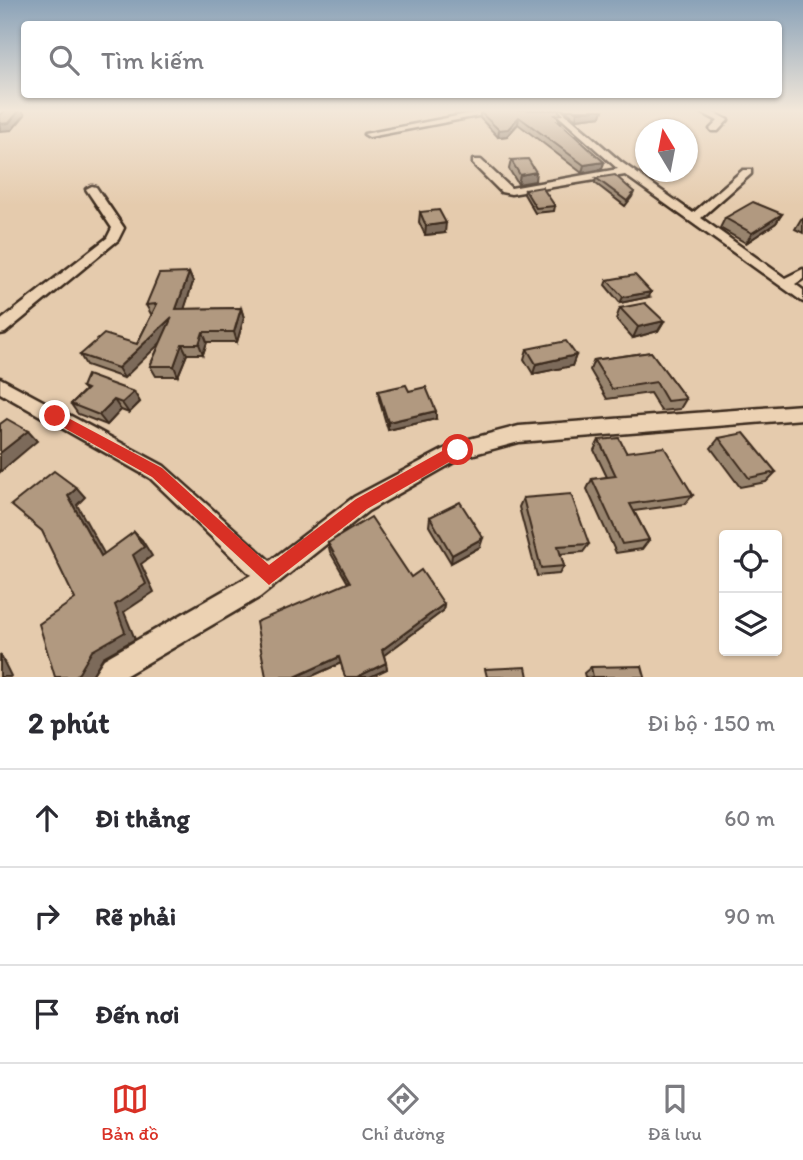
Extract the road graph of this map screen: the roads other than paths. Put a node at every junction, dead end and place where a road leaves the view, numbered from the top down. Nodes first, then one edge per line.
1 (593, 142) edge
2 (477, 162) dead end
3 (627, 171) junction
4 (747, 172) dead end
5 (92, 189) dead end
6 (694, 218) junction
7 (803, 274) edge
8 (785, 284) junction
9 (803, 297) edge
10 (0, 329) edge
11 (0, 385) edge
12 (803, 412) edge
13 (269, 576) junction
14 (105, 677) edge

1 - 3 street
2 - 3 street
3 - 6 street
4 - 6 street
5 - 10 street
6 - 8 street
7 - 8 street
8 - 9 street
11 - 13 street
12 - 13 street
13 - 14 street

